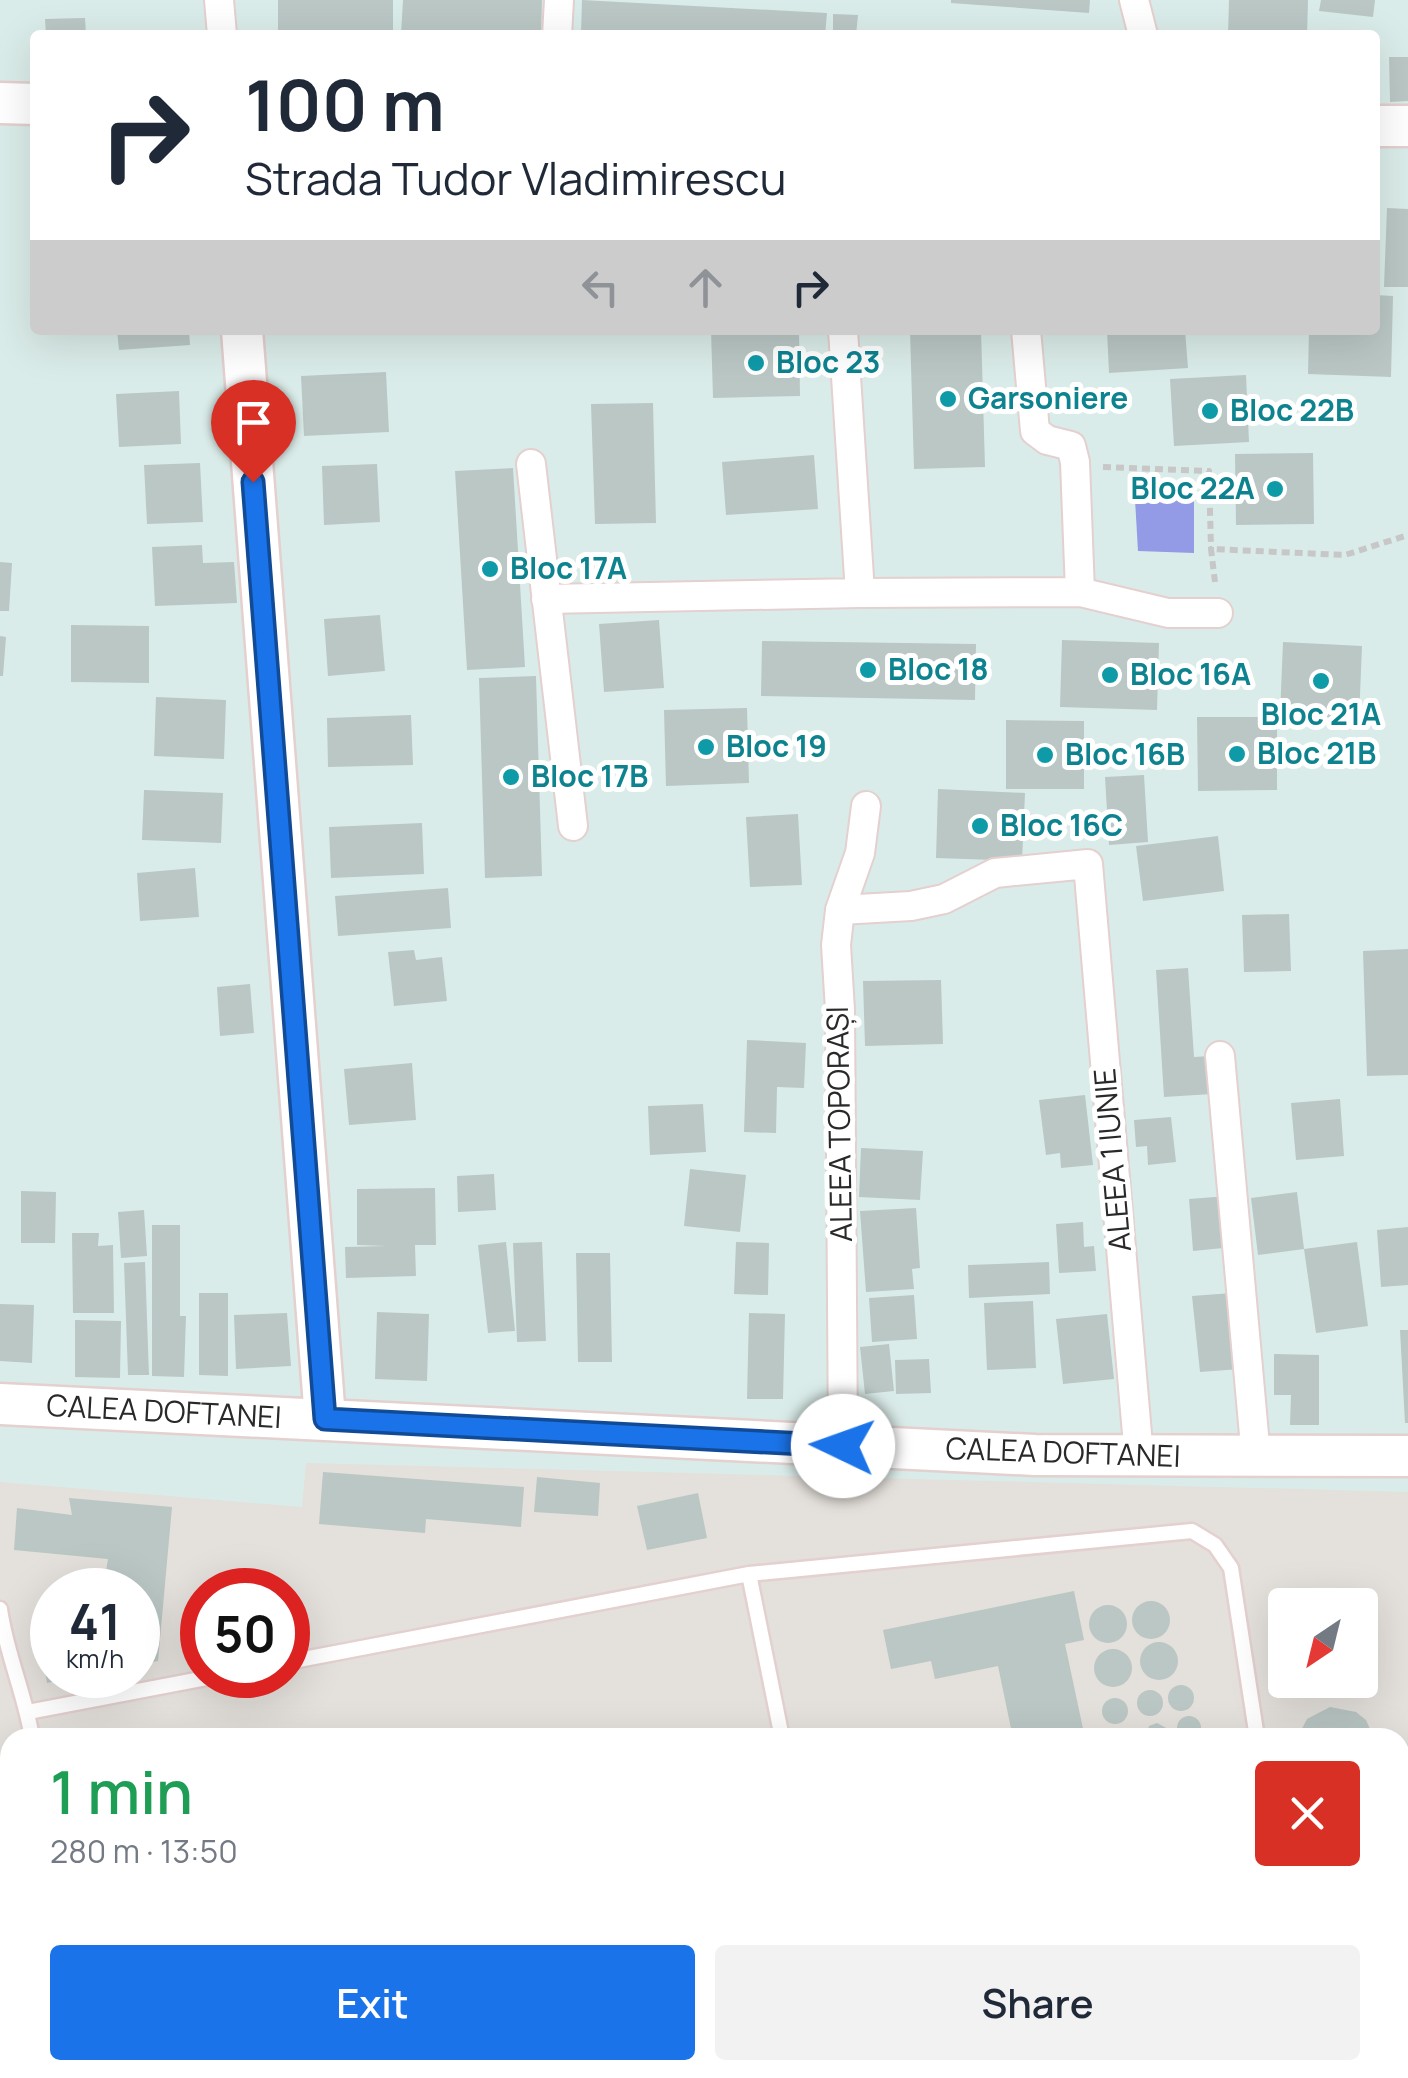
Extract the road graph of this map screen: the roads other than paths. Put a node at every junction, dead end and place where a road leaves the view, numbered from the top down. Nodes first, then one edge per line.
1 (219, 0) edge
2 (560, 0) edge
3 (1134, 0) edge
4 (222, 30) edge
5 (557, 30) edge
6 (1142, 30) edge
7 (0, 103) edge
8 (30, 104) edge
9 (1380, 126) edge
10 (1408, 126) edge
11 (242, 335) edge
12 (843, 335) edge
13 (1026, 335) edge
14 (531, 464) dead end
15 (1080, 592) junction
16 (860, 593) junction
17 (546, 598) junction
18 (1218, 613) road end
19 (866, 806) dead end
20 (572, 826) dead end
21 (840, 910) junction
22 (1220, 1056) dead end
23 (0, 1404) edge
24 (325, 1419) junction
25 (843, 1446) junction
26 (1139, 1456) junction
27 (1408, 1456) edge
28 (1256, 1458) junction
29 (749, 1574) junction
30 (0, 1609) edge
31 (2, 1642) edge
32 (310, 1658) edge
33 (180, 1683) edge
34 (28, 1712) junction
35 (30, 1728) edge
36 (780, 1728) edge
37 (1256, 1728) edge

1 - 4 street
2 - 5 street
3 - 6 street
7 - 8 main road
9 - 10 main road
11 - 24 main road
12 - 16 street
13 - 15 street
14 - 17 street
15 - 16 street
15 - 18 street
16 - 17 street
17 - 20 street
19 - 21 street, ALEEA TOPORAȘI
21 - 25 street, ALEEA TOPORAȘI
21 - 26 street, ALEEA 1 IUNIE
22 - 28 street
23 - 24 main road, CALEA DOFTANEI
24 - 25 main road, CALEA DOFTANEI
25 - 26 main road, CALEA DOFTANEI
26 - 28 main road, CALEA DOFTANEI
27 - 28 main road, CALEA DOFTANEI
29 - 32 lane
29 - 36 lane
29 - 37 lane
30 - 31 lane
31 - 34 lane
33 - 34 lane
34 - 35 lane

